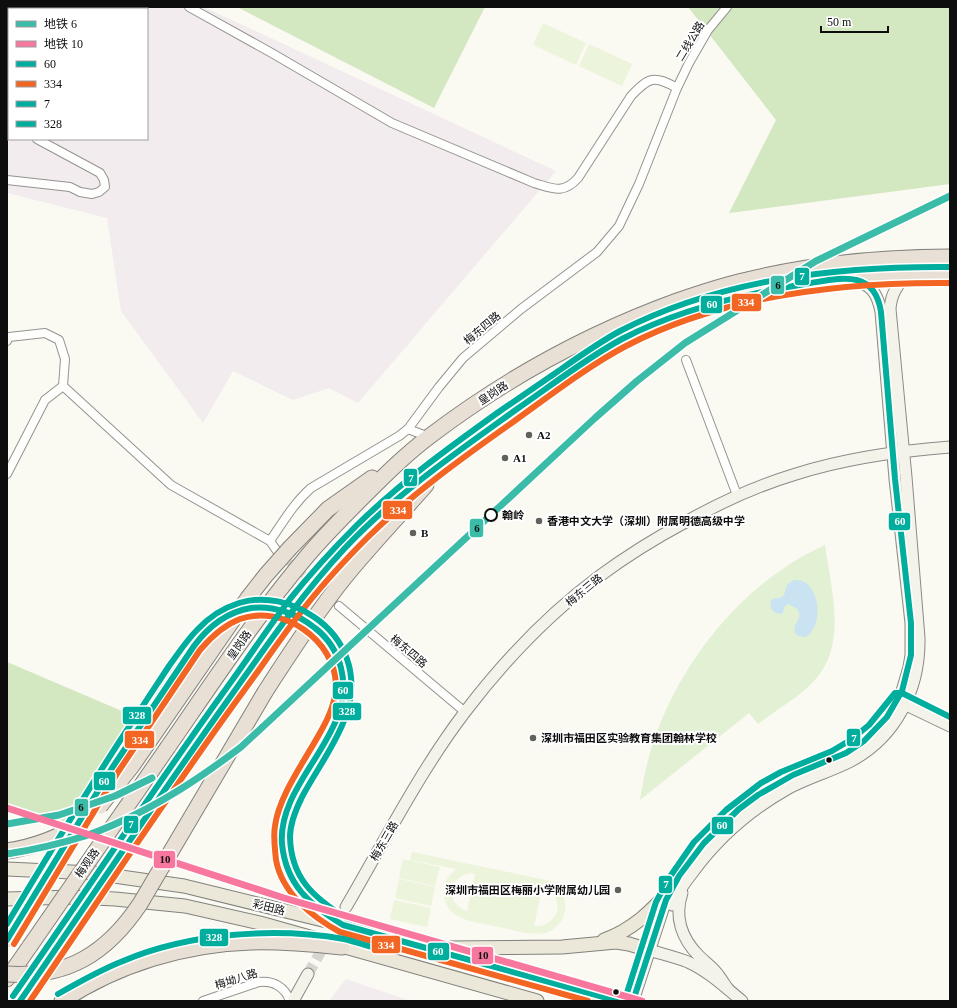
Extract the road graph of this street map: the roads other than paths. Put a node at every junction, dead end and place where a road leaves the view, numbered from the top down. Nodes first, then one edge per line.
1 (189, 7) edge
2 (727, 7) edge
3 (677, 88) junction
4 (39, 140) edge
5 (7, 180) edge
6 (950, 257) edge
7 (910, 274) junction
8 (950, 275) edge
9 (851, 277) junction
10 (7, 341) edge
11 (686, 360) dead end
12 (63, 386) junction
13 (408, 429) junction
14 (429, 437) junction
15 (950, 447) edge
16 (898, 452) junction
17 (452, 455) junction
18 (403, 458) junction
19 (7, 474) edge
20 (737, 495) junction
21 (270, 541) junction
22 (285, 551) junction
23 (339, 606) tunnel mouth
24 (902, 702) junction
25 (465, 712) junction
26 (950, 726) edge
27 (168, 747) joint
28 (182, 762) joint
29 (7, 851) edge
30 (7, 870) edge
31 (688, 878) junction
32 (671, 889) junction
33 (7, 899) edge
34 (346, 907) tunnel mouth
35 (343, 925) junction
36 (7, 940) edge
37 (593, 944) junction
38 (342, 947) junction
39 (428, 948) junction
40 (652, 951) junction
41 (7, 974) edge
42 (308, 974) tunnel mouth
43 (7, 979) edge
44 (728, 989) junction
45 (20, 1001) edge
46 (62, 1001) edge
47 (204, 1001) edge
48 (292, 1001) edge
49 (537, 1001) edge
50 (618, 1001) edge
51 (632, 1001) edge
52 (641, 1001) edge
53 (742, 1001) edge

1 - 3 street
2 - 3 street, 二线公路
3 - 13 street, 梅东四路
4 - 5 street
6 - 14 highway, 皇岗路
7 - 8 highway, 皇岗路
7 - 9 highway, 皇岗路
7 - 16 street
9 - 16 street
9 - 17 highway, 皇岗路
10 - 12 street
11 - 20 street
12 - 19 street
12 - 21 street
13 - 14 street
13 - 21 street, 梅东四路
14 - 18 highway, 皇岗路
15 - 16 street, 梅东三路
16 - 20 street, 梅东三路
16 - 24 street
17 - 28 highway, 皇岗路
17 - 41 highway, bridge
18 - 22 highway
18 - 27 highway, 皇岗路
20 - 25 street, 梅东三路
21 - 22 street
22 - 29 highway, bridge
23 - 25 street, 梅东四路
24 - 26 street
24 - 31 street
24 - 32 street
25 - 34 street, 梅东三路
27 - 43 highway, 梅观路, bridge
28 - 45 highway, 梅观路, bridge
30 - 35 main road, 彩田路
31 - 40 street
31 - 44 street
32 - 37 main road
32 - 40 street
33 - 38 main road, 彩田路
35 - 36 highway, bridge
35 - 39 main road, 彩田路
37 - 39 main road
37 - 40 main road
38 - 46 highway
38 - 49 main road, 彩田路
39 - 50 main road, 彩田路
40 - 44 street
40 - 51 street
40 - 52 street
42 - 48 street
44 - 53 street
47 - 48 street, 梅坳八路

